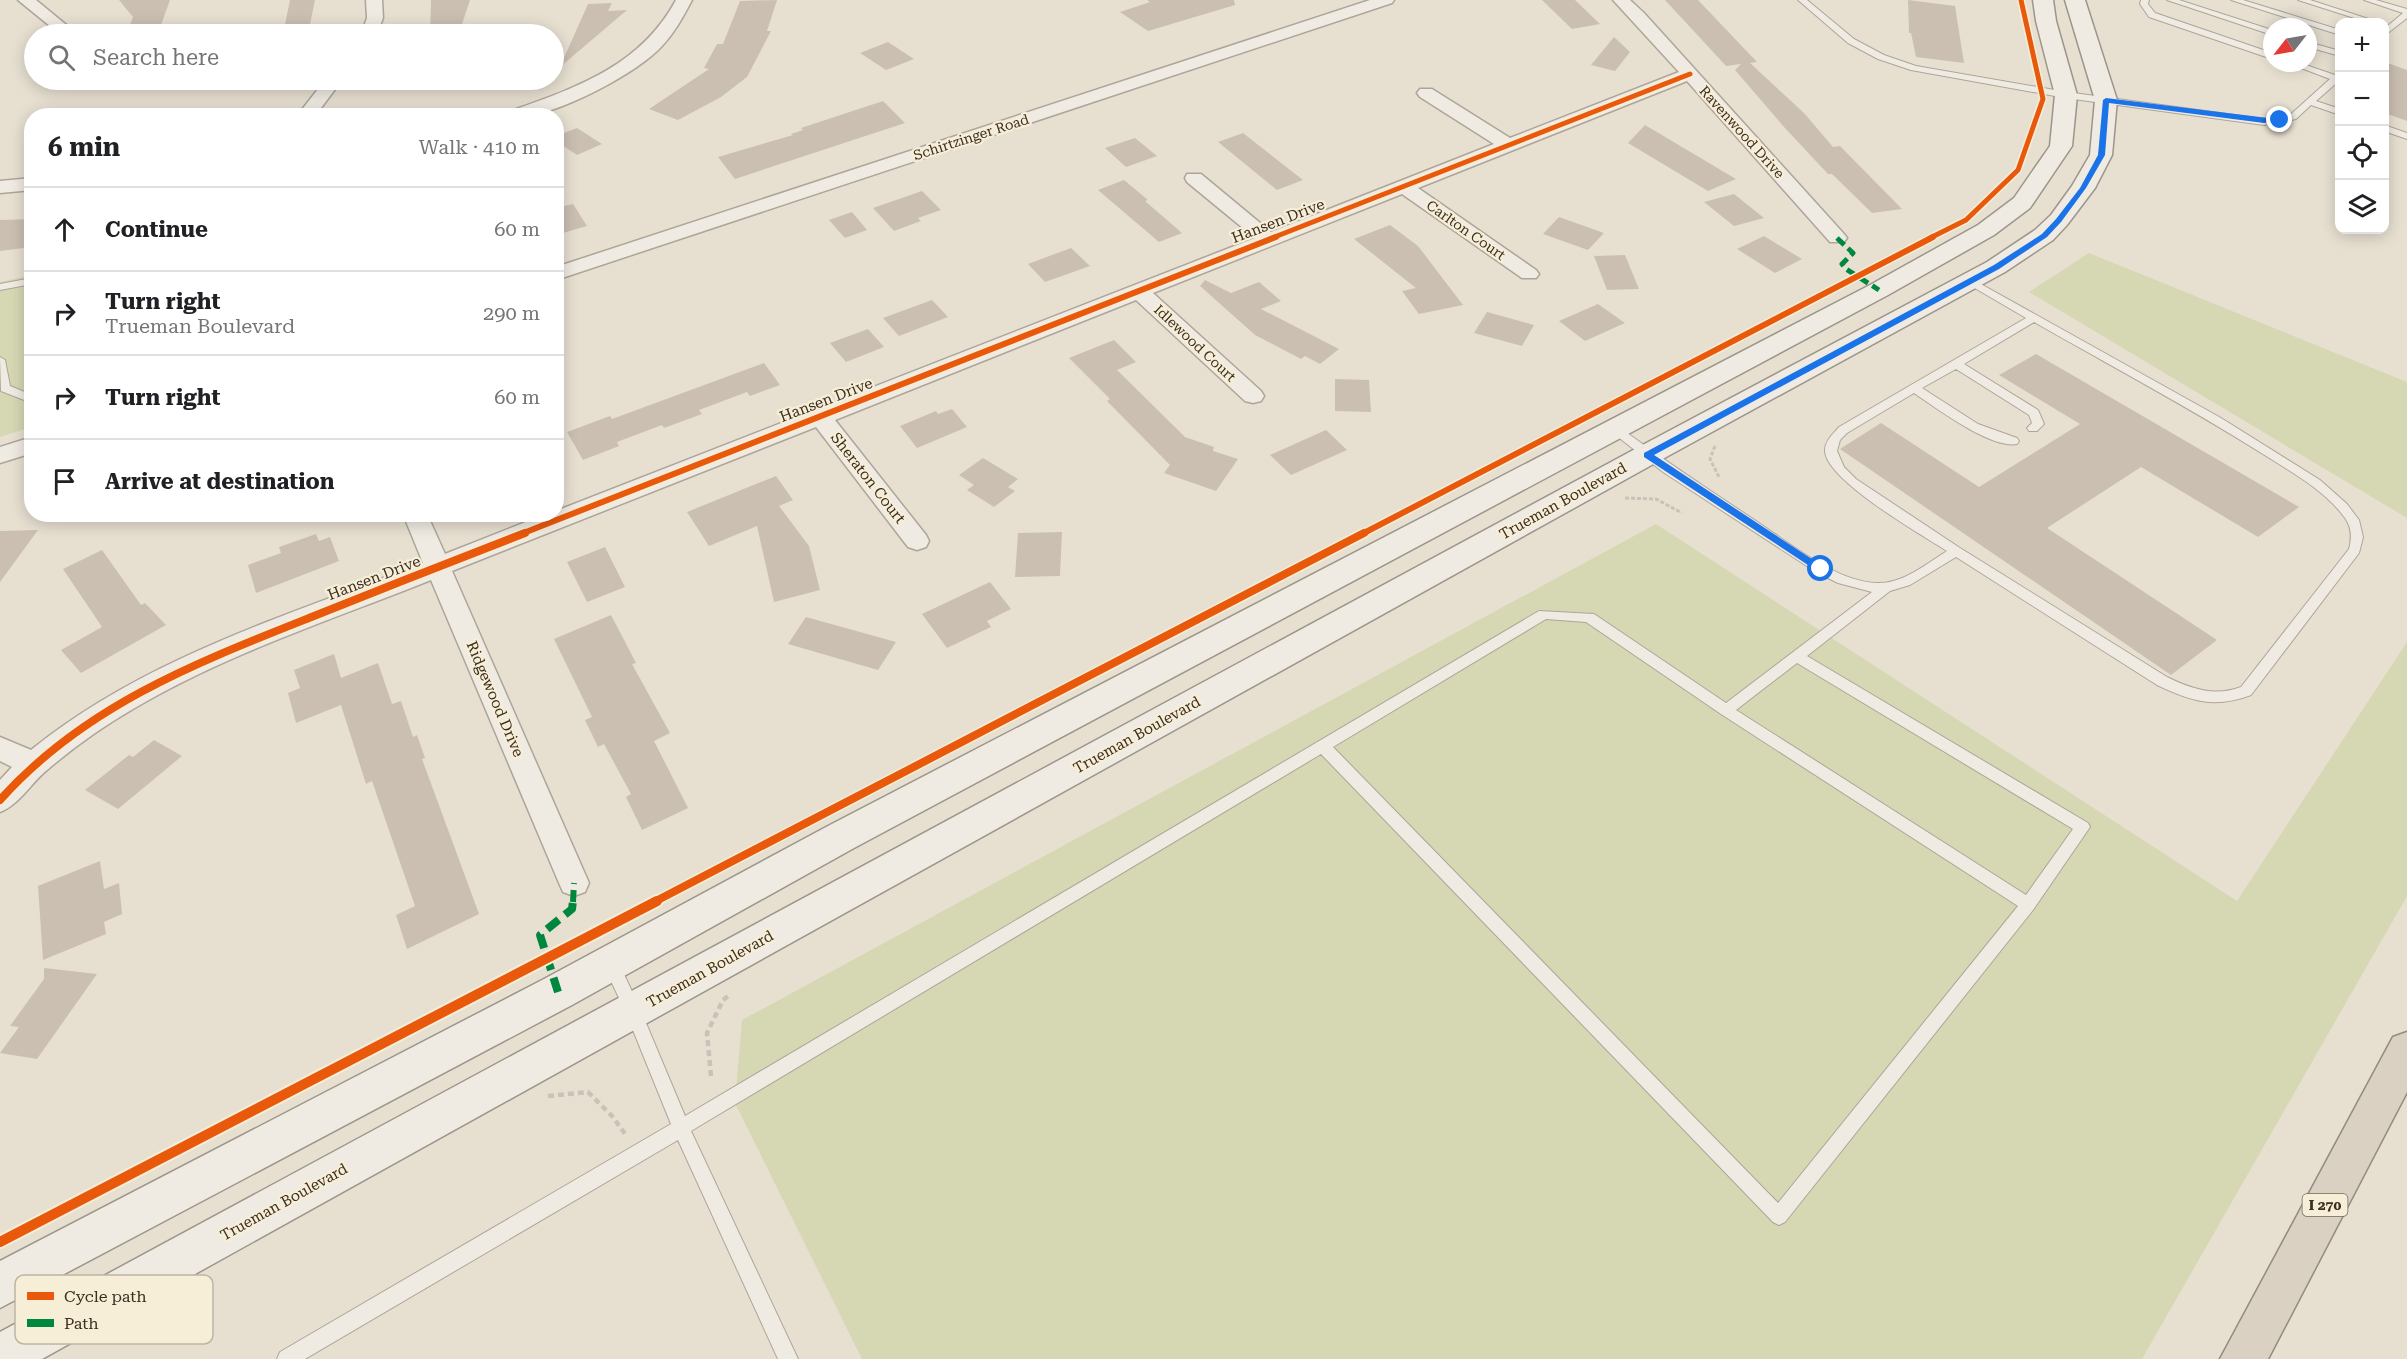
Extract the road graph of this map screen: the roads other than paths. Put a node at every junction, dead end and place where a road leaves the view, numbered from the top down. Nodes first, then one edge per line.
1 (26, 0) edge
2 (374, 0) edge
3 (684, 0) edge
4 (1386, 0) edge
5 (1622, 0) edge
6 (1802, 0) edge
7 (2043, 0) edge
8 (2075, 0) edge
9 (2145, 0) edge
10 (2171, 0) edge
11 (2235, 0) edge
12 (2302, 0) edge
13 (2368, 0) edge
14 (2407, 13) edge
15 (2361, 18) edge
16 (57, 24) edge
17 (374, 24) edge
18 (2389, 27) edge
19 (2263, 30) edge
20 (2335, 31) edge
21 (2317, 47) edge
22 (2335, 52) edge
23 (2263, 53) edge
24 (2317, 71) edge
25 (1690, 74) junction
26 (2335, 76) edge
27 (2335, 80) edge
28 (326, 90) edge
29 (1426, 93) dead end
30 (2066, 95) junction
31 (2106, 100) junction
32 (2310, 102) junction
33 (312, 108) edge
34 (535, 108) edge
35 (2335, 110) edge
36 (2389, 129) edge
37 (2407, 136) edge
38 (1508, 145) junction
39 (1194, 178) dead end
40 (24, 185) edge
41 (1403, 186) junction
42 (0, 187) edge
43 (1837, 238) dead end
44 (1268, 239) junction
45 (564, 271) edge
46 (1529, 274) dead end
47 (1970, 281) junction
48 (24, 282) edge
49 (0, 287) edge
50 (1137, 290) junction
51 (2034, 318) junction
52 (0, 360) edge
53 (1956, 364) junction
54 (1914, 388) junction
55 (1252, 396) dead end
56 (24, 397) edge
57 (820, 416) junction
58 (2033, 428) dead end
59 (1615, 430) junction
60 (2013, 441) dead end
61 (24, 448) edge
62 (0, 455) edge
63 (1647, 455) junction
64 (564, 517) edge
65 (418, 522) edge
66 (552, 522) edge
67 (917, 541) dead end
68 (1956, 551) junction
69 (438, 567) junction
70 (1885, 590) junction
71 (1798, 657) junction
72 (1726, 710) junction
73 (1323, 746) junction
74 (0, 748) edge
75 (33, 764) junction
76 (0, 800) edge
77 (574, 883) dead end
78 (2028, 905) junction
79 (611, 963) junction
80 (633, 1011) junction
81 (2407, 1051) edge
82 (681, 1128) junction
83 (19, 1275) edge
84 (150, 1275) edge
85 (15, 1277) edge
86 (0, 1285) edge
87 (24, 1344) edge
88 (0, 1357) edge
89 (287, 1359) edge
90 (788, 1359) edge
91 (2243, 1359) edge

1 - 16 street
2 - 17 street
3 - 34 street
4 - 45 street, Schirtzinger Road
5 - 25 street, Ravenwood Drive
6 - 30 lane
7 - 30 main road
8 - 31 main road, Trueman Boulevard
9 - 23 lane
10 - 19 lane
11 - 20 lane
12 - 15 lane
13 - 14 lane
14 - 18 lane
21 - 22 lane
24 - 26 lane
25 - 38 street, Hansen Drive
25 - 43 street, Ravenwood Drive
27 - 32 lane
28 - 33 street
29 - 38 street
30 - 31 lane
30 - 59 main road
31 - 32 lane
31 - 47 main road, Trueman Boulevard
32 - 35 lane
36 - 37 lane
38 - 41 street, Hansen Drive
39 - 44 street
40 - 42 street
41 - 44 street, Hansen Drive
41 - 46 street, Carlton Court
44 - 50 street, Hansen Drive
47 - 51 lane
47 - 63 main road, Trueman Boulevard
48 - 49 lane
50 - 55 street, Idlewood Court
50 - 57 street, Hansen Drive
51 - 53 lane
51 - 68 lane
52 - 56 lane
53 - 54 lane
53 - 58 lane
54 - 60 lane
54 - 68 lane
57 - 64 street, Hansen Drive
57 - 67 street, Sheraton Court
59 - 63 lane
59 - 79 main road
61 - 62 street
63 - 70 lane
63 - 80 main road, Trueman Boulevard
65 - 69 street, Ridgewood Drive
66 - 69 street, Hansen Drive
68 - 70 lane
69 - 75 street, Hansen Drive
69 - 77 street, Ridgewood Drive
70 - 71 lane
71 - 72 lane
71 - 78 lane
72 - 73 lane
72 - 78 lane
73 - 78 lane
73 - 82 lane
74 - 75 street
75 - 76 street, Hansen Drive
79 - 80 lane
79 - 83 main road
80 - 82 lane
80 - 84 main road, Trueman Boulevard
81 - 91 highway, I 270
82 - 89 lane
82 - 90 lane
85 - 86 main road
87 - 88 main road, Trueman Boulevard

